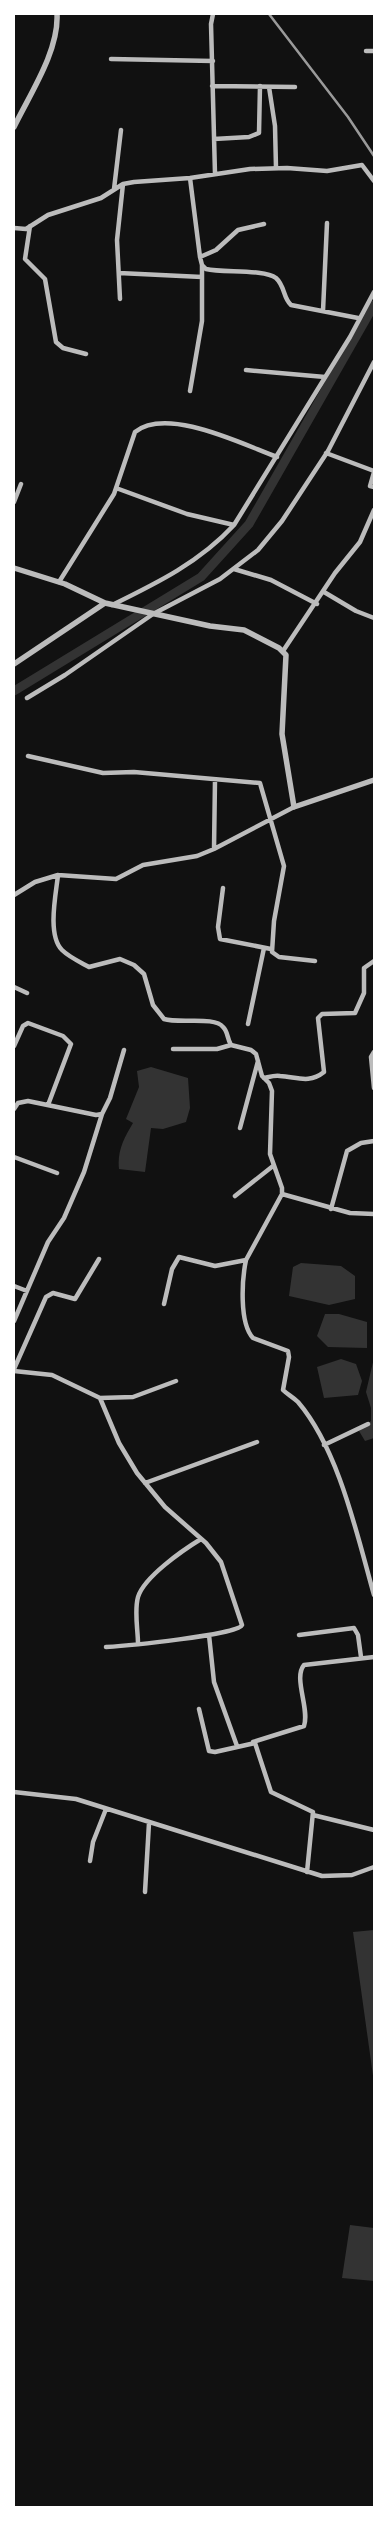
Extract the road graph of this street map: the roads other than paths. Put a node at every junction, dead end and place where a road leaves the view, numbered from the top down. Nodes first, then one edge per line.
1 (57, 14) edge
2 (213, 14) edge
3 (366, 51) dead end
4 (374, 51) edge
5 (111, 59) dead end
6 (213, 61) junction
7 (212, 86) junction
8 (260, 86) junction
9 (269, 86) junction
10 (294, 87) dead end
11 (14, 127) edge
12 (121, 130) dead end
13 (214, 139) junction
14 (276, 168) junction
15 (215, 174) junction
16 (190, 178) junction
17 (374, 181) edge
18 (123, 184) junction
19 (114, 189) junction
20 (327, 223) dead end
21 (264, 224) dead end
22 (30, 226) junction
23 (14, 228) edge
24 (200, 257) junction
25 (202, 265) junction
26 (119, 273) junction
27 (202, 277) junction
28 (374, 292) edge
29 (120, 300) dead end
30 (323, 311) junction
31 (358, 318) junction
32 (86, 354) dead end
33 (374, 362) edge
34 (246, 370) dead end
35 (325, 377) junction
36 (190, 391) dead end
37 (326, 453) junction
38 (277, 458) junction
39 (374, 471) edge
40 (21, 484) dead end
41 (374, 487) edge
42 (116, 488) junction
43 (14, 502) edge
44 (374, 510) edge
45 (373, 519) edge
46 (234, 525) junction
47 (14, 568) edge
48 (234, 570) junction
49 (59, 582) junction
50 (324, 592) junction
51 (108, 604) junction
52 (317, 604) junction
53 (154, 614) junction
54 (374, 618) edge
55 (283, 650) junction
56 (14, 664) edge
57 (28, 698) dead end
58 (28, 756) dead end
59 (215, 780) junction
60 (374, 780) edge
61 (294, 807) junction
62 (271, 820) junction
63 (214, 849) junction
64 (58, 875) junction
65 (223, 888) dead end
66 (14, 895) edge
67 (264, 948) junction
68 (272, 949) junction
69 (315, 961) dead end
70 (374, 961) edge
71 (14, 987) edge
72 (27, 993) dead end
73 (248, 1024) dead end
74 (231, 1045) junction
75 (14, 1046) edge
76 (173, 1049) dead end
77 (124, 1050) dead end
78 (374, 1052) edge
79 (259, 1060) junction
80 (264, 1078) junction
81 (374, 1088) edge
82 (48, 1105) junction
83 (14, 1109) edge
84 (102, 1114) junction
85 (240, 1128) dead end
86 (374, 1141) edge
87 (14, 1157) edge
88 (273, 1166) junction
89 (57, 1172) dead end
90 (282, 1194) junction
91 (235, 1196) dead end
92 (331, 1209) junction
93 (374, 1214) edge
94 (99, 1259) dead end
95 (246, 1260) junction
96 (14, 1286) edge
97 (27, 1290) junction
98 (164, 1304) dead end
99 (14, 1321) edge
100 (14, 1370) edge
101 (176, 1380) dead end
102 (100, 1398) junction
103 (368, 1424) dead end
104 (257, 1442) dead end
105 (324, 1445) junction
106 (145, 1483) junction
107 (201, 1539) junction
108 (374, 1595) edge
109 (209, 1635) junction
110 (299, 1635) dead end
111 (138, 1644) junction
112 (106, 1647) dead end
113 (374, 1657) edge
114 (361, 1658) junction
115 (199, 1709) dead end
116 (253, 1742) junction
117 (237, 1746) junction
118 (14, 1792) edge
119 (106, 1809) junction
120 (313, 1815) junction
121 (149, 1823) junction
122 (374, 1830) edge
123 (90, 1860) dead end
124 (374, 1867) edge
125 (307, 1872) junction
126 (145, 1892) dead end

1 - 11 street
2 - 6 street
3 - 4 street
5 - 6 street
6 - 7 street
7 - 8 street
7 - 13 street
8 - 9 street
8 - 13 street
9 - 10 street
9 - 14 street
12 - 19 street
13 - 15 street
14 - 15 street
14 - 17 street
15 - 16 street
16 - 18 street
16 - 24 street
18 - 19 street
18 - 26 street
19 - 22 street
20 - 30 street
21 - 24 street
22 - 23 street
22 - 32 street
24 - 25 street
25 - 27 street
25 - 30 street
26 - 27 street
26 - 29 street
27 - 36 street
28 - 31 street
30 - 31 street
31 - 35 street
33 - 37 street
34 - 35 street
35 - 38 street
37 - 39 street
37 - 48 street
38 - 42 street
38 - 46 street
39 - 41 street
40 - 43 street
42 - 46 street
42 - 49 street
44 - 45 street
45 - 50 street
46 - 51 street
47 - 49 street
48 - 52 street
48 - 53 street
49 - 51 street
50 - 52 street
50 - 54 street
51 - 53 street
51 - 56 street
52 - 55 street
53 - 55 street
53 - 57 street
55 - 61 street
58 - 59 street
59 - 62 street
59 - 63 street
60 - 61 street
61 - 62 street
62 - 63 street
62 - 68 street
63 - 64 street
64 - 66 street
64 - 74 street
65 - 67 street
67 - 68 street
67 - 73 street
68 - 69 street
70 - 80 street
71 - 72 street
74 - 76 street
74 - 79 street
75 - 82 street
77 - 84 street
78 - 81 street
79 - 80 street
79 - 85 street
80 - 88 street
82 - 83 street
82 - 84 street
84 - 97 street
86 - 92 street
87 - 89 street
88 - 90 street
88 - 91 street
90 - 92 street
90 - 95 street
92 - 93 street
94 - 100 street
95 - 98 street
95 - 105 street
96 - 97 street
97 - 99 street
100 - 102 street
101 - 102 street
102 - 106 street
103 - 105 street
104 - 106 street
105 - 108 street
106 - 107 street
107 - 109 street
107 - 111 street
109 - 111 street
109 - 117 street
110 - 114 street
111 - 112 street
113 - 114 street
114 - 116 street
115 - 117 street
116 - 117 street
116 - 120 street
118 - 119 street
119 - 121 street
119 - 123 street
120 - 122 street
120 - 125 street
121 - 125 street
121 - 126 street
124 - 125 street

